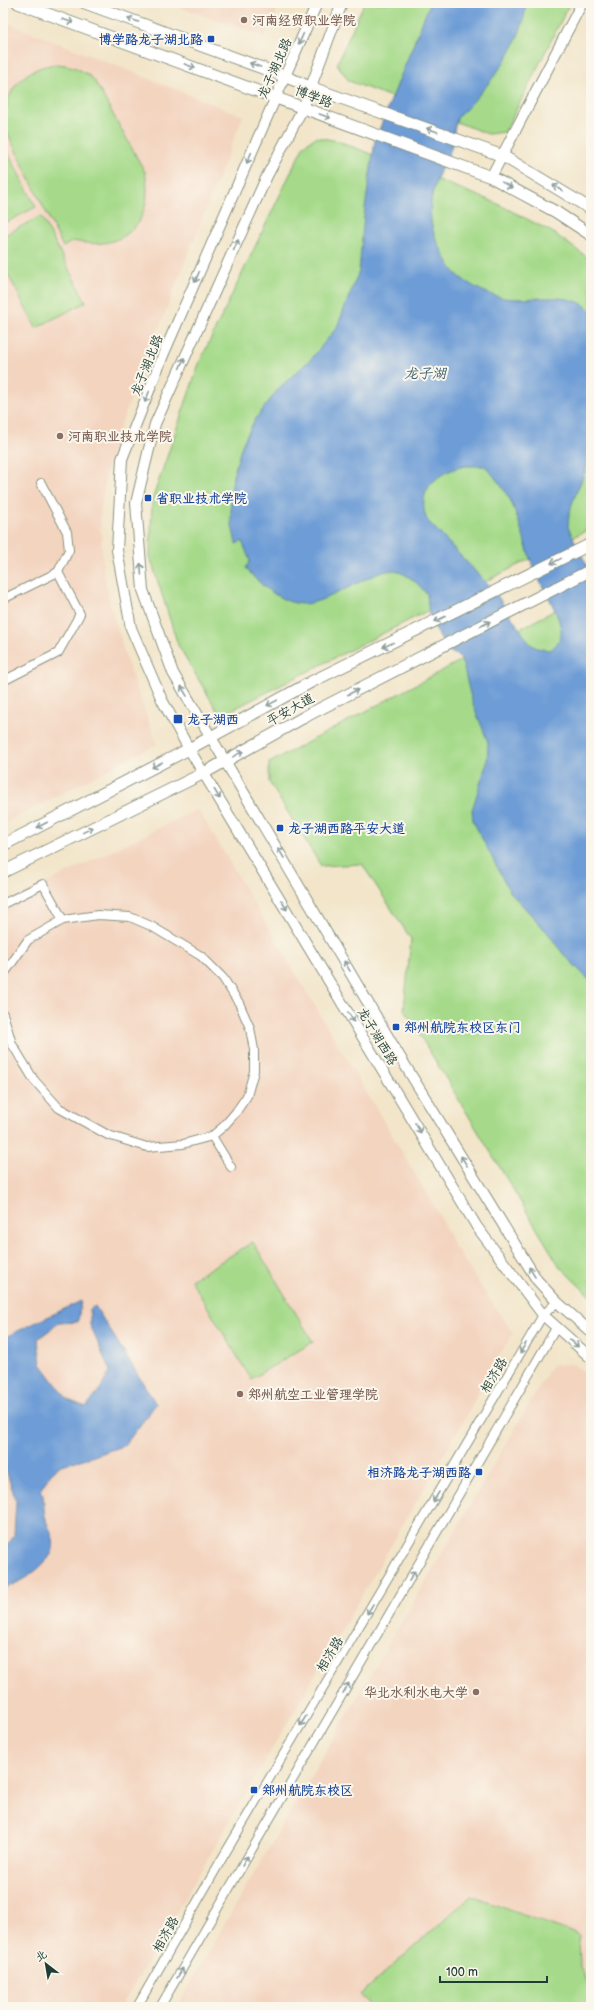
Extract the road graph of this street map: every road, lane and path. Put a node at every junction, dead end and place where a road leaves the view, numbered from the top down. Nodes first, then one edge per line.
1 (18, 3) edge
2 (86, 3) edge
3 (317, 3) edge
4 (342, 3) edge
5 (582, 3) edge
6 (284, 76) junction
7 (310, 87) junction
8 (276, 96) junction
9 (303, 108) junction
10 (503, 156) junction
11 (491, 177) junction
12 (591, 209) edge
13 (591, 235) edge
14 (41, 483) dead end
15 (591, 544) edge
16 (591, 570) edge
17 (58, 572) junction
18 (3, 599) edge
19 (3, 681) edge
20 (210, 736) junction
21 (189, 749) junction
22 (224, 762) junction
23 (204, 773) junction
24 (3, 845) edge
25 (3, 872) edge
26 (3, 904) edge
27 (63, 920) junction
28 (3, 984) edge
29 (3, 1014) edge
30 (212, 1136) junction
31 (231, 1167) dead end
32 (557, 1302) junction
33 (543, 1315) junction
34 (556, 1328) junction
35 (591, 1332) edge
36 (591, 1358) edge
37 (137, 2007) edge
38 (160, 2007) edge

1 -> 8 main road, 博学路
6 -> 2 main road, 博学路
3 -> 6 street, 龙子湖北路
4 - 7 street
5 - 10 street
6 - 7 main road, 博学路
6 - 8 street, 龙子湖北路
7 - 9 street
10 -> 7 main road, 博学路
8 - 9 main road, 博学路
8 -> 21 street, 龙子湖北路
9 -> 11 main road, 博学路
20 -> 9 street
10 - 11 street
12 -> 10 main road, 博学路
11 -> 13 main road, 博学路
14 - 17 street
15 -> 20 main road, 平安大道
22 -> 16 main road, 平安大道
17 - 18 street
17 - 19 street
20 - 21 main road, 平安大道
20 - 22 street, 龙子湖西路
21 - 23 street, 龙子湖西路
21 -> 24 main road, 平安大道
22 - 23 main road, 平安大道
32 -> 22 street, 龙子湖西路
25 -> 23 main road, 平安大道
23 -> 33 street, 龙子湖西路
26 - 27 street
27 - 28 street
27 - 30 street
29 - 30 street
30 - 31 street
32 - 33 street, 相济路
32 - 35 street, 龙子湖西路
33 - 34 street, 龙子湖西路
33 -> 37 street, 相济路
34 -> 36 street, 龙子湖西路
38 -> 34 street

